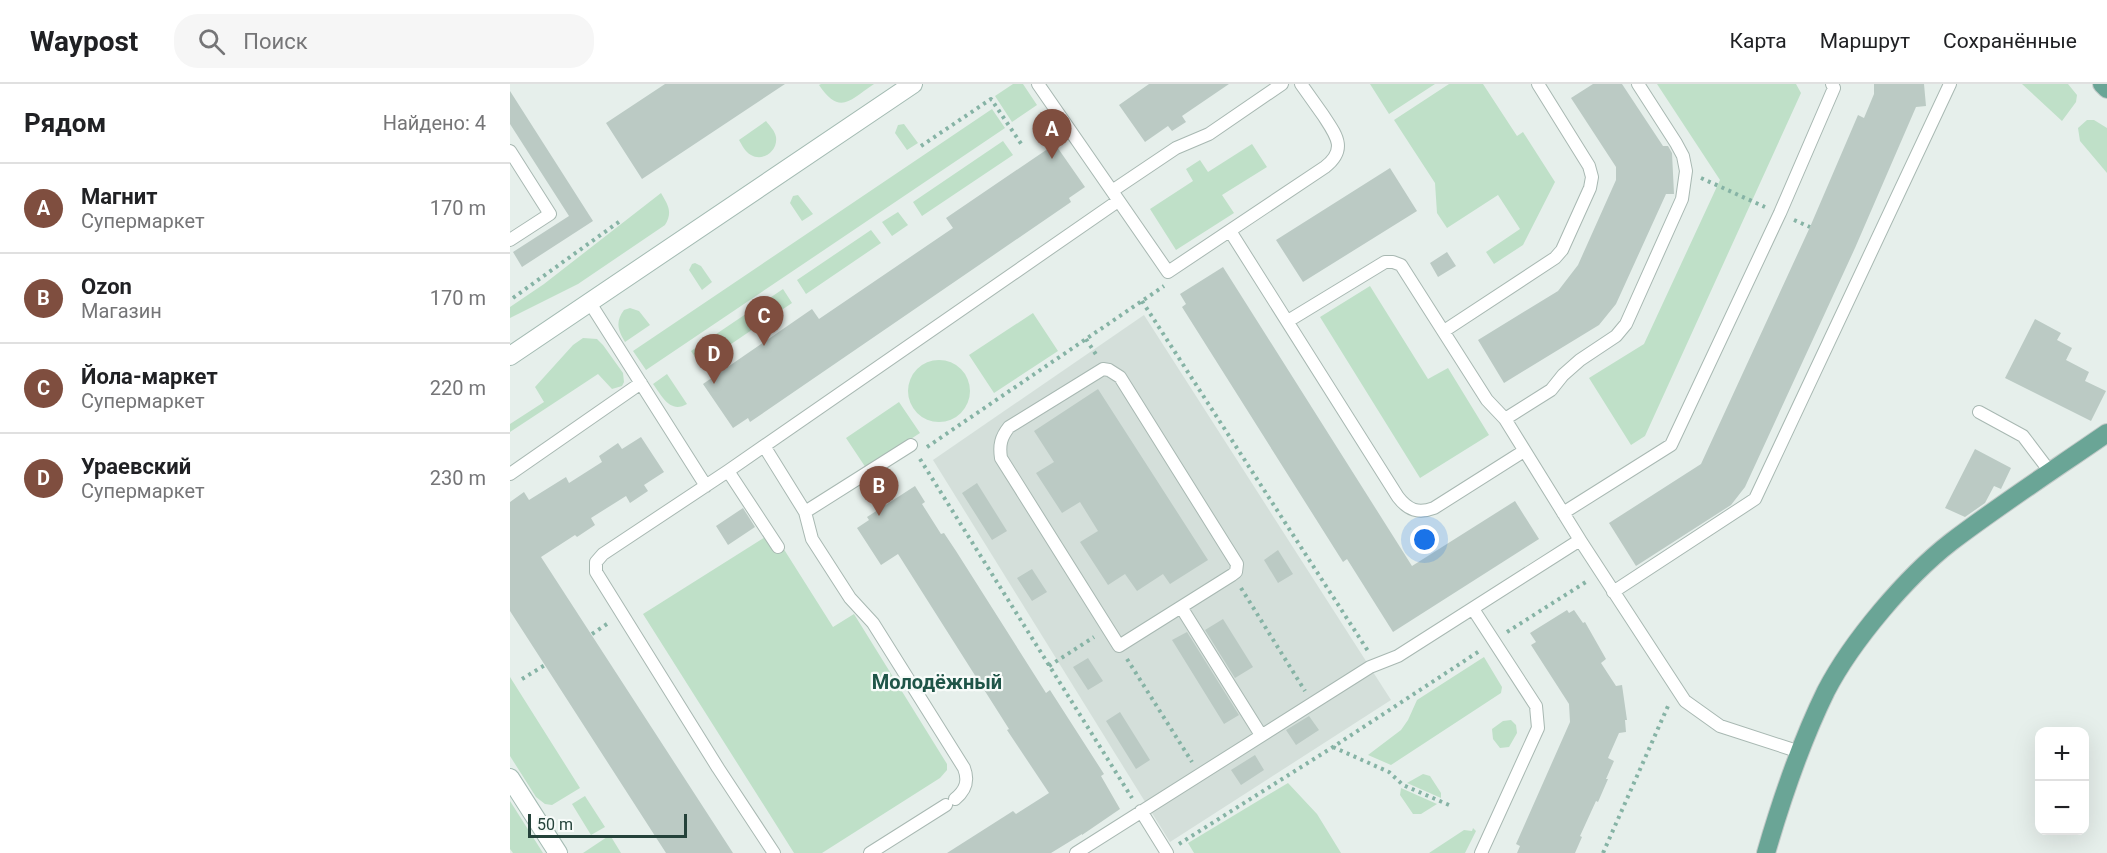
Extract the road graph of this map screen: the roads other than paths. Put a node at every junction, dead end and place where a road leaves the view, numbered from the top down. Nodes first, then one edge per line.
1 (913, 84) edge
2 (1038, 84) edge
3 (1282, 84) edge
4 (1301, 84) edge
5 (1638, 84) edge
6 (1832, 84) edge
7 (1950, 84) edge
8 (2102, 84) edge
9 (1545, 86) edge
10 (2107, 89) edge
11 (510, 151) edge
12 (1115, 196) junction
13 (1230, 231) junction
14 (510, 240) edge
15 (590, 303) junction
16 (1288, 321) junction
17 (1444, 331) junction
18 (510, 356) edge
19 (641, 383) junction
20 (1978, 412) dead end
21 (1505, 419) junction
22 (2107, 433) edge
23 (764, 446) junction
24 (914, 450) road end
25 (1524, 451) junction
26 (728, 471) junction
27 (2051, 473) junction
28 (510, 474) edge
29 (706, 486) junction
30 (806, 512) junction
31 (1563, 513) junction
32 (1580, 540) junction
33 (778, 547) dead end
34 (1613, 592) junction
35 (1181, 607) junction
36 (1473, 609) junction
37 (1261, 735) junction
38 (1800, 752) junction
39 (510, 778) edge
40 (1141, 812) junction
41 (558, 853) edge
42 (774, 853) edge
43 (870, 853) edge
44 (1076, 853) edge
45 (1167, 853) edge
46 (1481, 853) edge
47 (1766, 853) edge

1 - 15 main road
2 - 12 lane
3 - 12 lane
4 - 13 lane
5 - 21 lane
6 - 31 lane
7 - 34 lane
8 - 10 main road
9 - 17 lane
11 - 14 lane
12 - 13 lane
12 - 23 lane
13 - 16 lane
15 - 18 main road
15 - 19 lane
16 - 17 lane
16 - 25 lane
17 - 21 lane
19 - 28 lane
19 - 29 lane
20 - 27 lane
21 - 25 lane
22 - 27 main road
23 - 26 lane
23 - 30 lane
24 - 30 lane
25 - 31 lane
26 - 29 lane
26 - 33 lane
27 - 38 main road
29 - 42 lane
30 - 43 lane
31 - 32 lane
32 - 34 lane
32 - 36 lane
34 - 38 lane
35 - 35 lane
35 - 37 lane
36 - 37 lane
36 - 46 lane
37 - 40 lane
38 - 47 main road
39 - 41 main road
40 - 44 lane
40 - 45 lane

